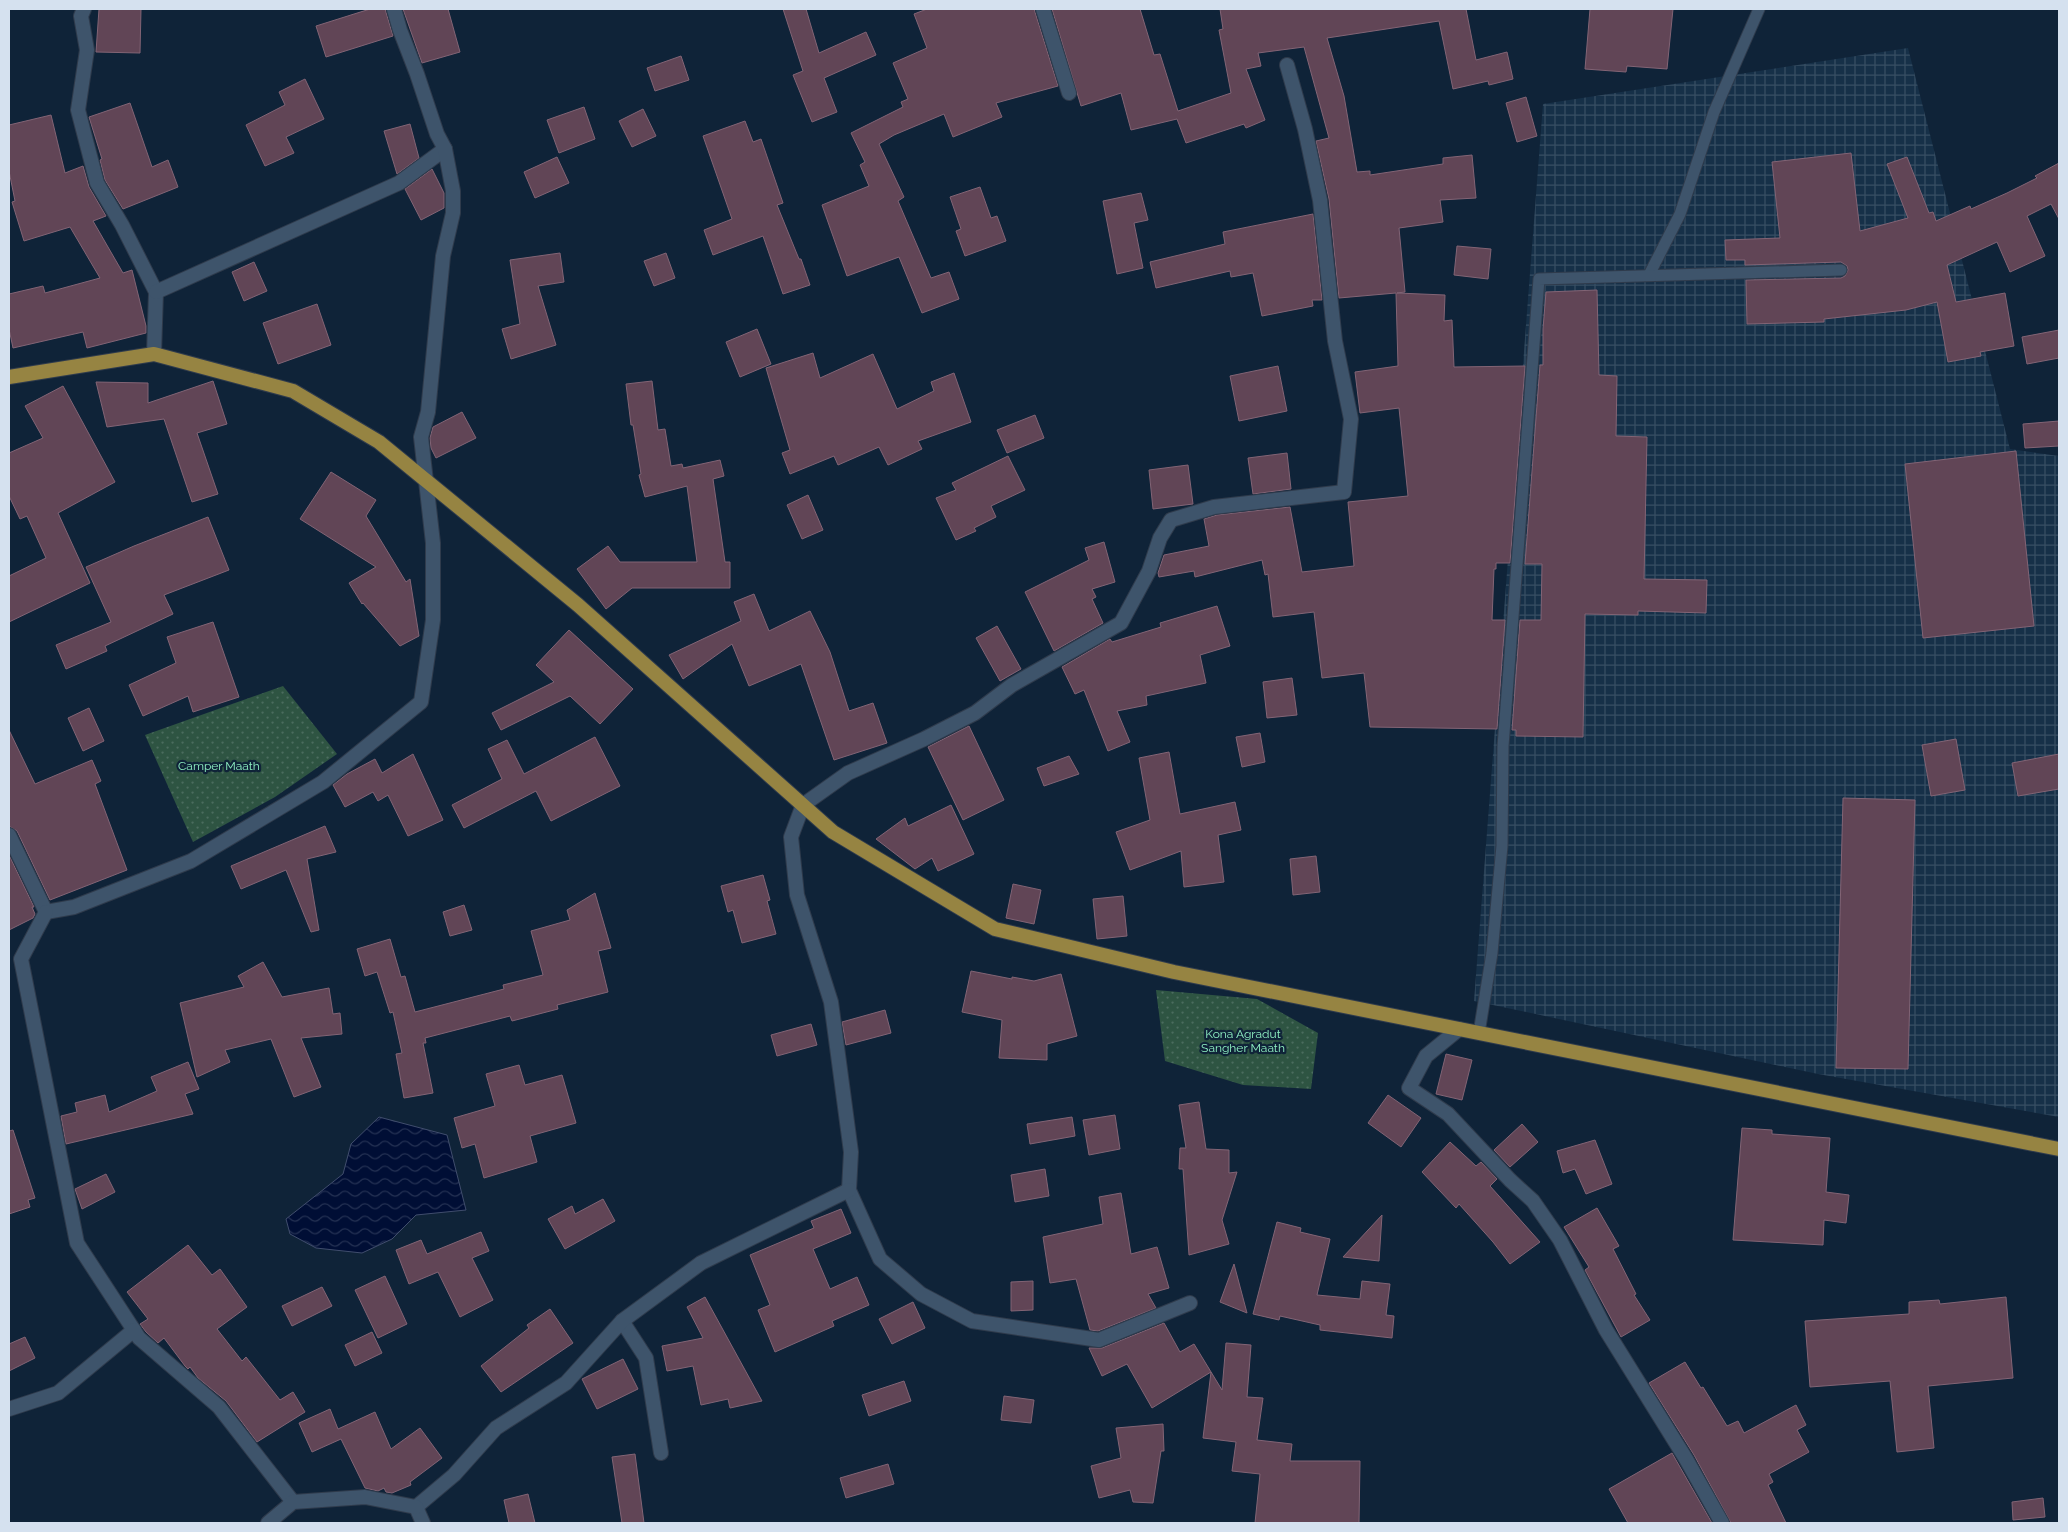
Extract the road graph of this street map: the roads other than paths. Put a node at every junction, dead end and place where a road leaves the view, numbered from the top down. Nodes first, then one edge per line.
1 (84, 9) edge
2 (394, 9) edge
3 (1043, 9) edge
4 (1759, 9) edge
5 (1286, 65) dead end
6 (1069, 93) dead end
7 (445, 149) junction
8 (1841, 270) dead end
9 (1649, 275) junction
10 (156, 292) junction
11 (154, 354) junction
12 (9, 377) edge
13 (425, 480) junction
14 (803, 805) junction
15 (9, 835) edge
16 (46, 912) junction
17 (1459, 1029) junction
18 (1479, 1033) junction
19 (2059, 1149) edge
20 (849, 1190) junction
21 (1190, 1303) dead end
22 (622, 1321) junction
23 (134, 1330) junction
24 (9, 1410) edge
25 (661, 1453) dead end
26 (293, 1502) junction
27 (416, 1507) junction
28 (268, 1523) edge
29 (423, 1523) edge
30 (1722, 1523) edge

1 - 10 street
2 - 7 street
3 - 6 street
4 - 9 lane
5 - 14 street
7 - 10 street
7 - 13 street
8 - 9 lane
9 - 18 lane
10 - 11 street
11 - 12 main road
11 - 13 main road
13 - 14 main road
13 - 16 street
14 - 17 main road
14 - 20 street
15 - 16 street
16 - 23 street
17 - 18 main road
17 - 30 street
18 - 19 main road
20 - 21 street
20 - 22 street
22 - 25 street
22 - 27 street
23 - 24 street
23 - 26 street
26 - 27 street
26 - 28 street
27 - 29 street

